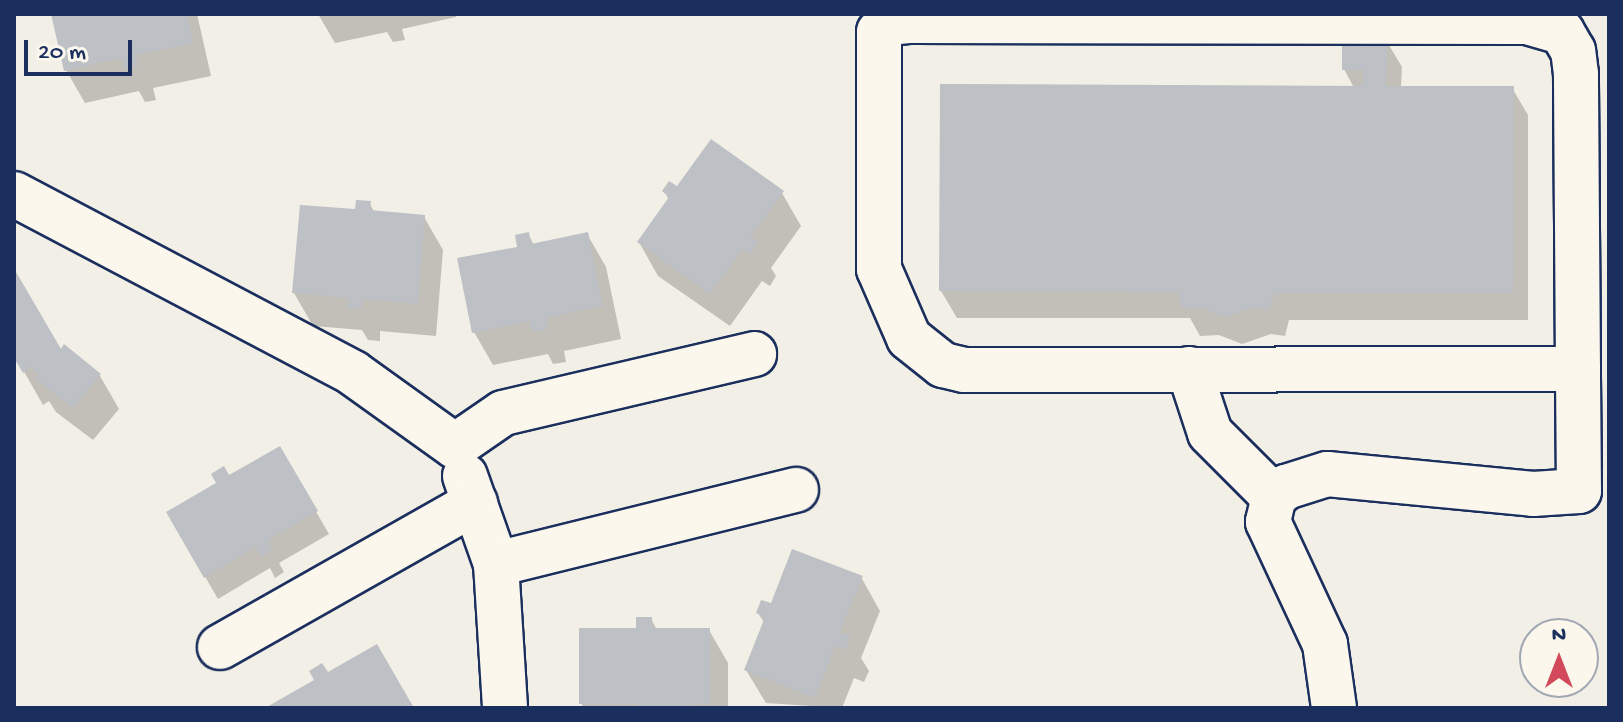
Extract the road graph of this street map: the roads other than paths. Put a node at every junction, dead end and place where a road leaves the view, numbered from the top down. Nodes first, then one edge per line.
1 (14, 194) edge
2 (754, 354) dead end
3 (1189, 369) junction
4 (1578, 369) junction
5 (455, 446) junction
6 (796, 490) dead end
7 (1594, 490) edge
8 (1274, 497) junction
9 (475, 503) junction
10 (496, 564) junction
11 (220, 647) dead end
12 (505, 708) edge
13 (1334, 708) edge

1 - 5 lane
2 - 5 lane
3 - 4 lane
3 - 4 lane
3 - 8 lane
4 - 7 lane
5 - 9 lane
6 - 10 lane
7 - 8 lane
8 - 13 lane
9 - 10 lane
9 - 11 lane
10 - 12 lane

